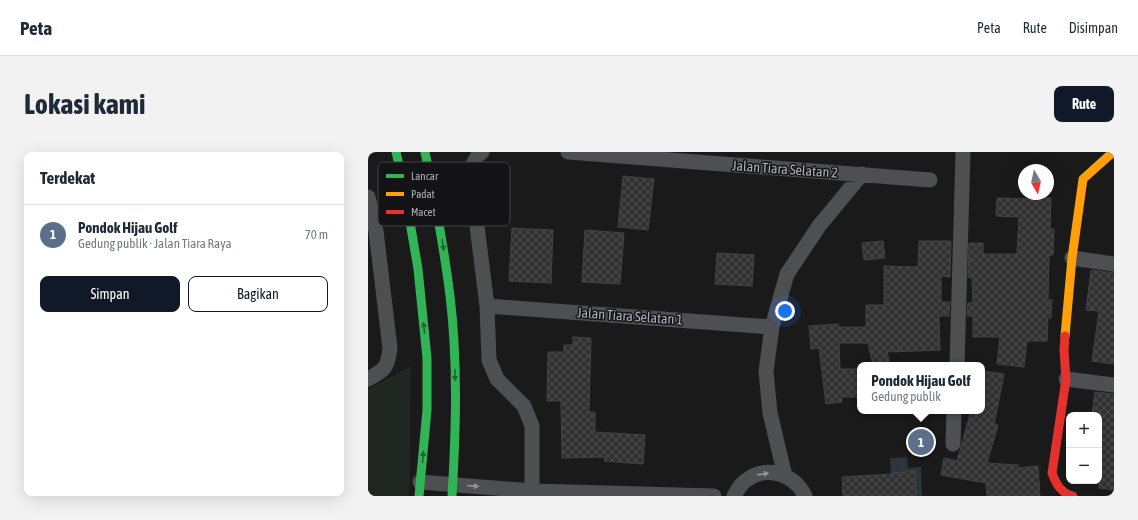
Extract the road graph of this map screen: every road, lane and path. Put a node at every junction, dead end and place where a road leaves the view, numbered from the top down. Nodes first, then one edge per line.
1 (396, 152) edge
2 (425, 152) edge
3 (482, 152) edge
4 (568, 152) edge
5 (963, 152) edge
6 (1113, 152) edge
7 (398, 162) edge
8 (427, 162) edge
9 (474, 162) edge
10 (862, 174) junction
11 (930, 180) dead end
12 (368, 197) edge
13 (411, 226) edge
14 (440, 226) edge
15 (477, 226) edge
16 (1072, 258) junction
17 (1114, 264) edge
18 (487, 306) junction
19 (772, 327) junction
20 (956, 362) edge
21 (368, 379) edge
22 (1066, 379) junction
23 (1114, 385) edge
24 (954, 414) edge
25 (953, 444) dead end
26 (785, 476) junction
27 (420, 489) edge
28 (453, 490) edge
29 (532, 494) edge
30 (714, 496) edge
31 (734, 496) edge
32 (805, 496) edge
33 (1070, 496) edge

7 -> 1 street
2 -> 8 street
3 - 9 street
4 - 10 street, Jalan Tiara Selatan 2
5 - 20 street
6 - 16 street
10 - 11 street, Jalan Tiara Selatan 2
10 - 19 street
12 - 21 street
27 -> 13 street
14 -> 28 street
15 - 18 street
16 - 17 street
16 - 22 street
18 - 19 street, Jalan Tiara Selatan 1
18 - 29 street
19 - 26 street
22 - 23 street
22 - 33 street
24 - 25 street
31 -> 26 street
26 - 32 street
27 - 28 street
28 -> 29 street
29 - 30 street

